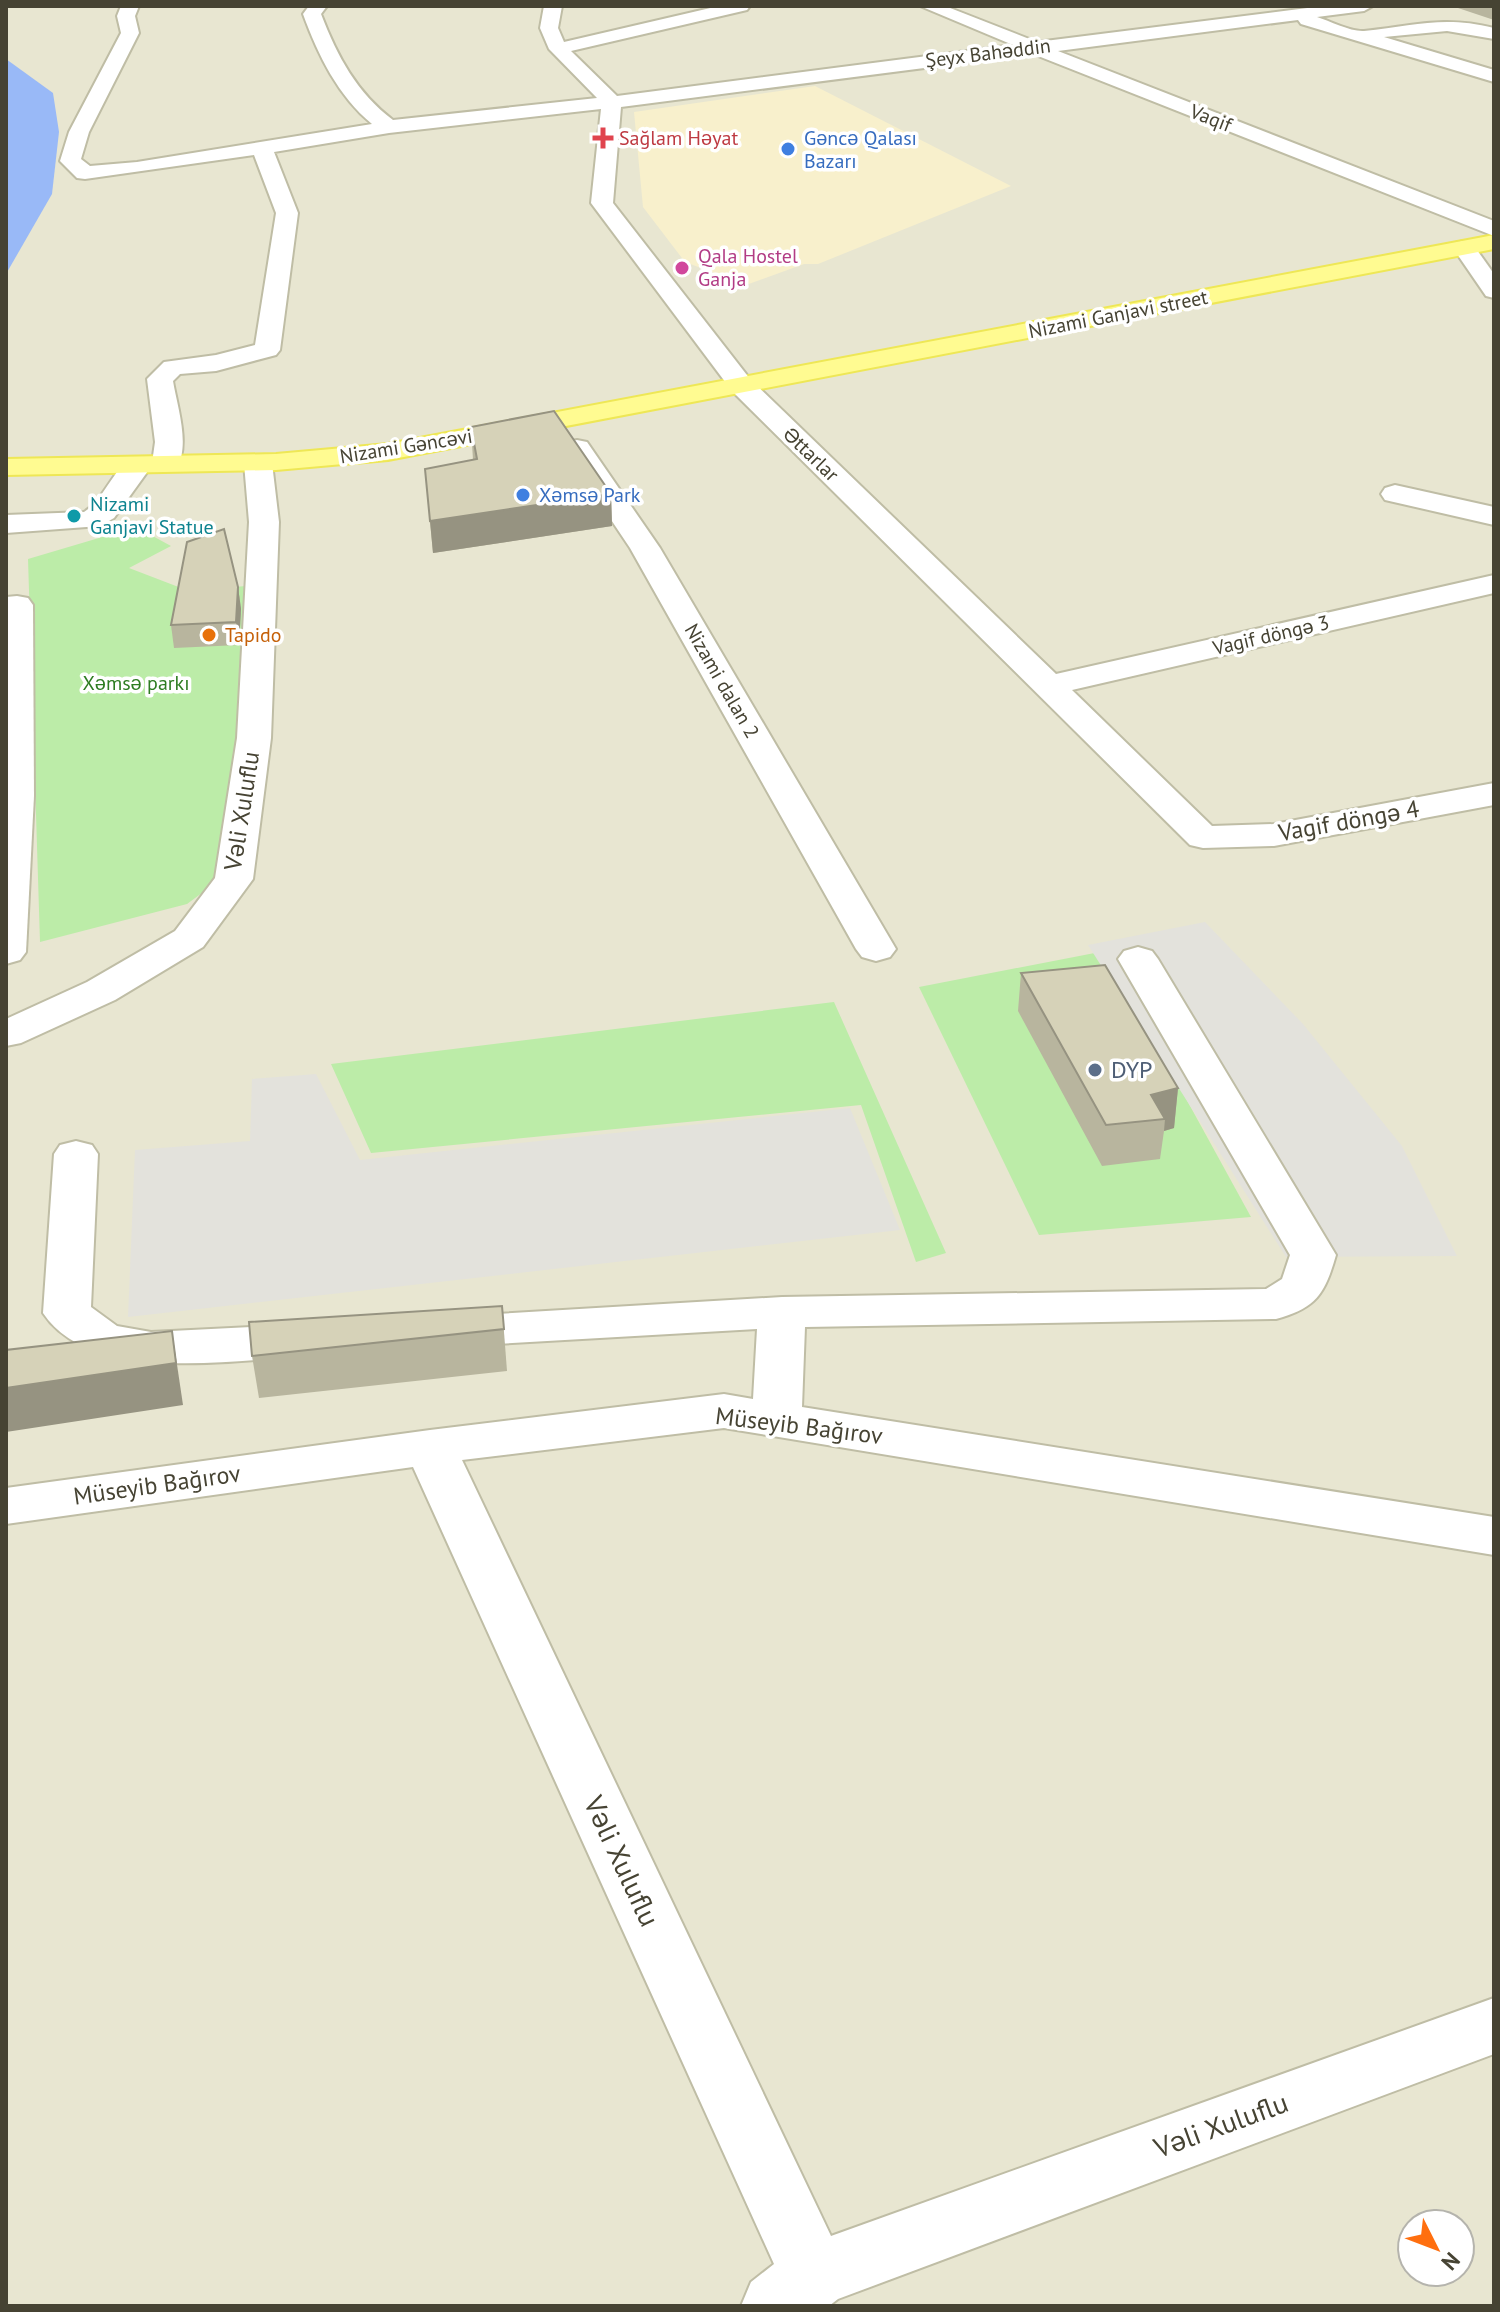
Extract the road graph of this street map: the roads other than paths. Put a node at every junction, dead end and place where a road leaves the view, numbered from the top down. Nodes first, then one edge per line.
1 (130, 6) edge
2 (318, 6) edge
3 (553, 6) edge
4 (741, 6) edge
5 (929, 6) edge
6 (1364, 6) edge
7 (1294, 15) junction
8 (1494, 34) edge
9 (1361, 36) junction
10 (1029, 47) junction
11 (558, 49) junction
12 (1494, 76) edge
13 (612, 102) junction
14 (389, 127) junction
15 (262, 148) junction
16 (1494, 229) edge
17 (1494, 242) edge
18 (1464, 248) junction
19 (1494, 291) edge
20 (741, 385) junction
21 (558, 420) junction
22 (258, 463) junction
23 (152, 464) junction
24 (6, 467) edge
25 (1395, 494) dead end
26 (1494, 516) edge
27 (6, 524) edge
28 (1494, 584) edge
29 (6, 606) edge
30 (1048, 686) junction
31 (11, 766) edge
32 (1494, 794) edge
33 (1203, 837) joint
34 (876, 949) dead end
35 (6, 952) edge
36 (1138, 959) dead end
37 (6, 1034) edge
38 (76, 1154) dead end
39 (782, 1312) junction
40 (408, 1335) edge
41 (361, 1337) edge
42 (777, 1419) junction
43 (430, 1447) junction
44 (6, 1506) edge
45 (1494, 1536) edge
46 (1494, 2026) edge
47 (795, 2290) edge

1 - 15 street, Şeyx Bahəddin
2 - 14 street
3 - 11 street
4 - 11 street
5 - 10 street, Vaqif
6 - 7 street, Şeyx Bahəddin
7 - 9 street
7 - 10 street, Şeyx Bahəddin
8 - 9 street
9 - 12 street
10 - 13 street, Şeyx Bahəddin
10 - 16 street, Vaqif
11 - 13 street
13 - 14 street, Şeyx Bahəddin
13 - 20 street, Əttarlar
14 - 15 street, Şeyx Bahəddin
15 - 23 street
17 - 18 main road, Nizami Ganjavi street
18 - 19 street
18 - 20 main road, Nizami Ganjavi street
20 - 21 main road, Nizami Gəncəvi
20 - 30 street, Əttarlar
21 - 22 main road, Nizami Gəncəvi
21 - 34 street, Nizami dalan 2
22 - 23 main road, Nizami Gəncəvi
22 - 37 street, Vəli Xuluflu
23 - 24 main road
23 - 27 street
25 - 26 street
28 - 30 street, Vagif döngə 3
29 - 31 street
30 - 33 street, Əttarlar
31 - 35 street
32 - 33 street, Vagif döngə 4
36 - 39 street
38 - 41 street
39 - 40 street
39 - 42 street
42 - 43 street, Müseyib Bağırov
42 - 45 street, Müseyib Bağırov
43 - 44 street, Müseyib Bağırov
43 - 47 street, Vəli Xuluflu
46 - 47 street, Vəli Xuluflu

